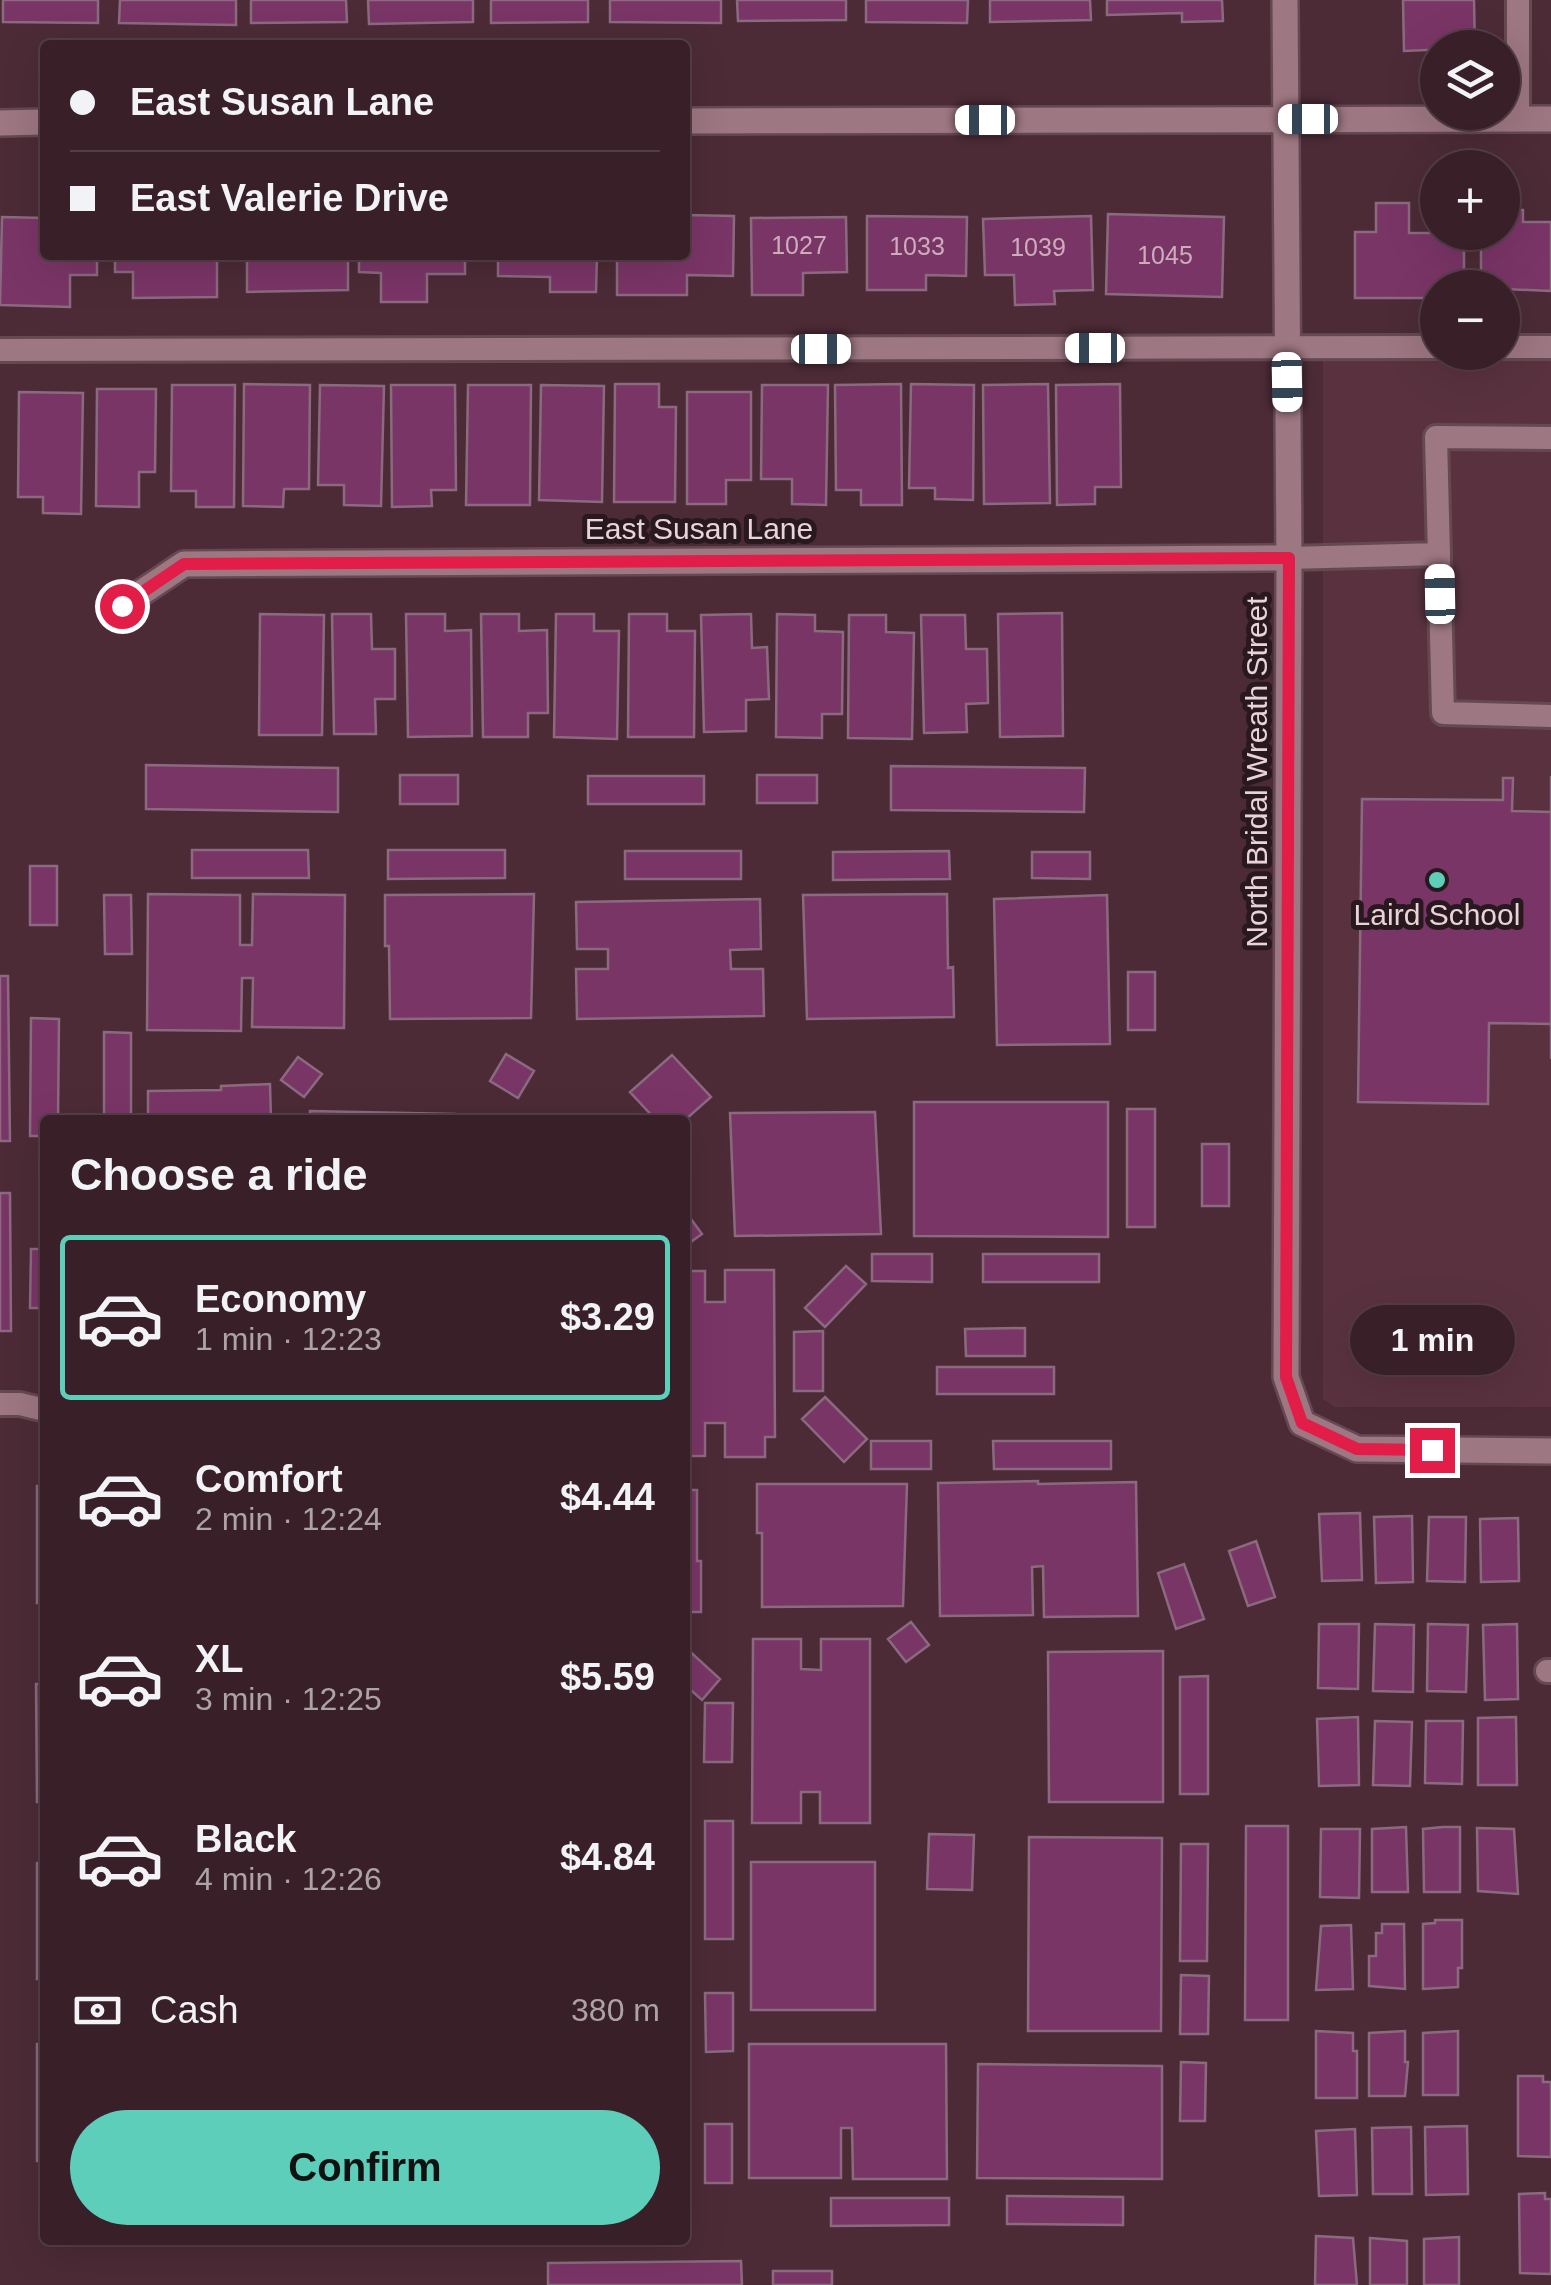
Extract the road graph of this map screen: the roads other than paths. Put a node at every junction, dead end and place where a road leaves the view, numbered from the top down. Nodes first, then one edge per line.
1 (1285, 0) edge
2 (1518, 0) edge
3 (1518, 30) edge
4 (1286, 119) junction
5 (1420, 119) edge
6 (1520, 119) edge
7 (1551, 119) edge
8 (690, 121) edge
9 (0, 122) edge
10 (40, 122) edge
11 (1287, 347) junction
12 (1420, 347) edge
13 (1520, 348) edge
14 (1551, 348) edge
15 (0, 350) edge
16 (1551, 438) edge
17 (1439, 554) junction
18 (1289, 558) junction
19 (122, 606) dead end
20 (1551, 716) edge
21 (0, 1404) edge
22 (40, 1409) edge
23 (1551, 1451) edge

1 - 4 street, North Bridal Wreath Street
2 - 3 lane
4 - 5 street
4 - 8 street
4 - 11 street, North Bridal Wreath Street
6 - 7 street
9 - 10 street
11 - 12 lane
11 - 15 lane
11 - 18 street, North Bridal Wreath Street
13 - 14 lane
16 - 17 lane
17 - 18 lane
17 - 20 lane
18 - 19 street, East Susan Lane
18 - 23 street, North Bridal Wreath Street
21 - 22 lane

